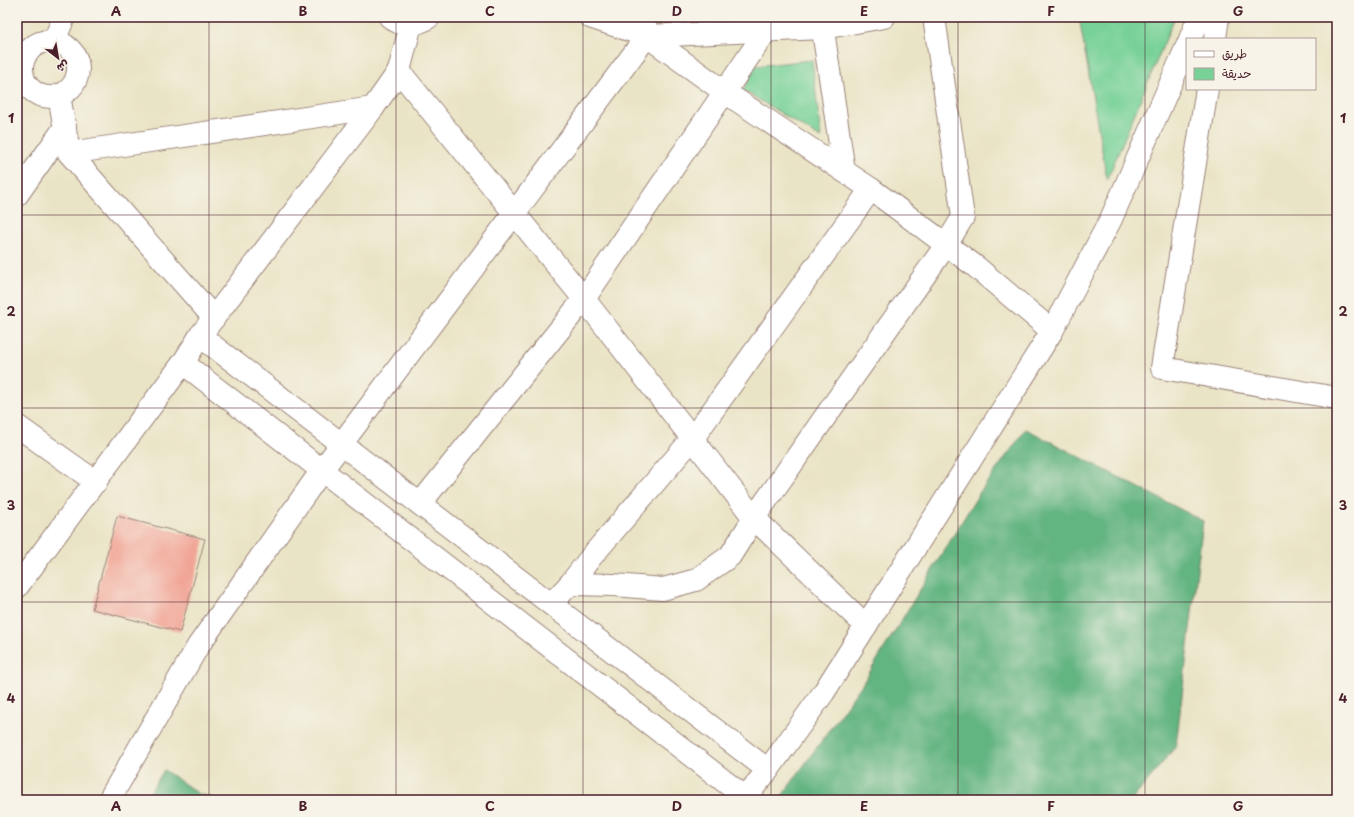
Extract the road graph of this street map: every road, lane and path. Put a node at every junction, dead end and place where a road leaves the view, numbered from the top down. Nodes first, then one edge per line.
1 (64, 17) edge
2 (390, 17) edge
3 (590, 17) edge
4 (884, 17) edge
5 (934, 17) edge
6 (1199, 17) edge
7 (1218, 17) edge
8 (420, 21) edge
9 (822, 23) edge
10 (646, 26) edge
11 (766, 31) junction
12 (1190, 38) edge
13 (1215, 38) edge
14 (54, 41) junction
15 (1186, 48) edge
16 (20, 58) edge
17 (399, 70) junction
18 (1207, 90) edge
19 (726, 93) junction
20 (59, 95) junction
21 (373, 108) junction
22 (65, 127) junction
23 (69, 153) junction
24 (844, 171) junction
25 (871, 189) junction
26 (17, 195) edge
27 (513, 213) junction
28 (946, 245) junction
29 (584, 299) junction
30 (214, 318) junction
31 (1052, 331) junction
32 (200, 336) junction
33 (183, 363) junction
34 (1337, 398) edge
35 (17, 426) edge
36 (693, 438) junction
37 (341, 444) junction
38 (322, 470) junction
39 (96, 482) junction
40 (420, 504) junction
41 (754, 518) junction
42 (570, 584) junction
43 (17, 587) edge
44 (551, 604) junction
45 (866, 626) junction
46 (768, 770) junction
47 (744, 799) edge
48 (109, 800) edge

1 - 14 street
2 - 8 street
3 - 10 street
4 - 9 street
5 - 28 street
6 - 12 street
7 - 13 street
8 - 17 street
9 - 11 street
9 - 24 street
10 - 11 street
10 - 19 street
10 - 27 street
11 - 19 street
14 - 16 street
14 - 20 street
15 - 31 street
16 - 20 street
17 - 21 street
17 - 27 street
18 - 34 street
19 - 24 street
19 - 29 street
20 - 22 street
21 - 23 street
21 - 30 street
22 - 23 street
22 - 26 street
23 - 30 street
24 - 25 street
25 - 28 street
25 - 36 street
27 - 29 street
27 - 37 street
28 - 31 street
28 - 41 street
29 - 36 street
29 - 40 street
30 - 32 street
31 - 45 street
32 - 33 street
32 - 37 street
33 - 38 street
33 - 39 street
35 - 39 street
36 - 41 street
36 - 42 street
37 - 38 street
37 - 40 street
38 - 47 street
38 - 48 street
39 - 43 street
40 - 44 street
41 - 42 street
41 - 45 street
42 - 44 street
44 - 46 street
45 - 46 street
46 - 47 street

